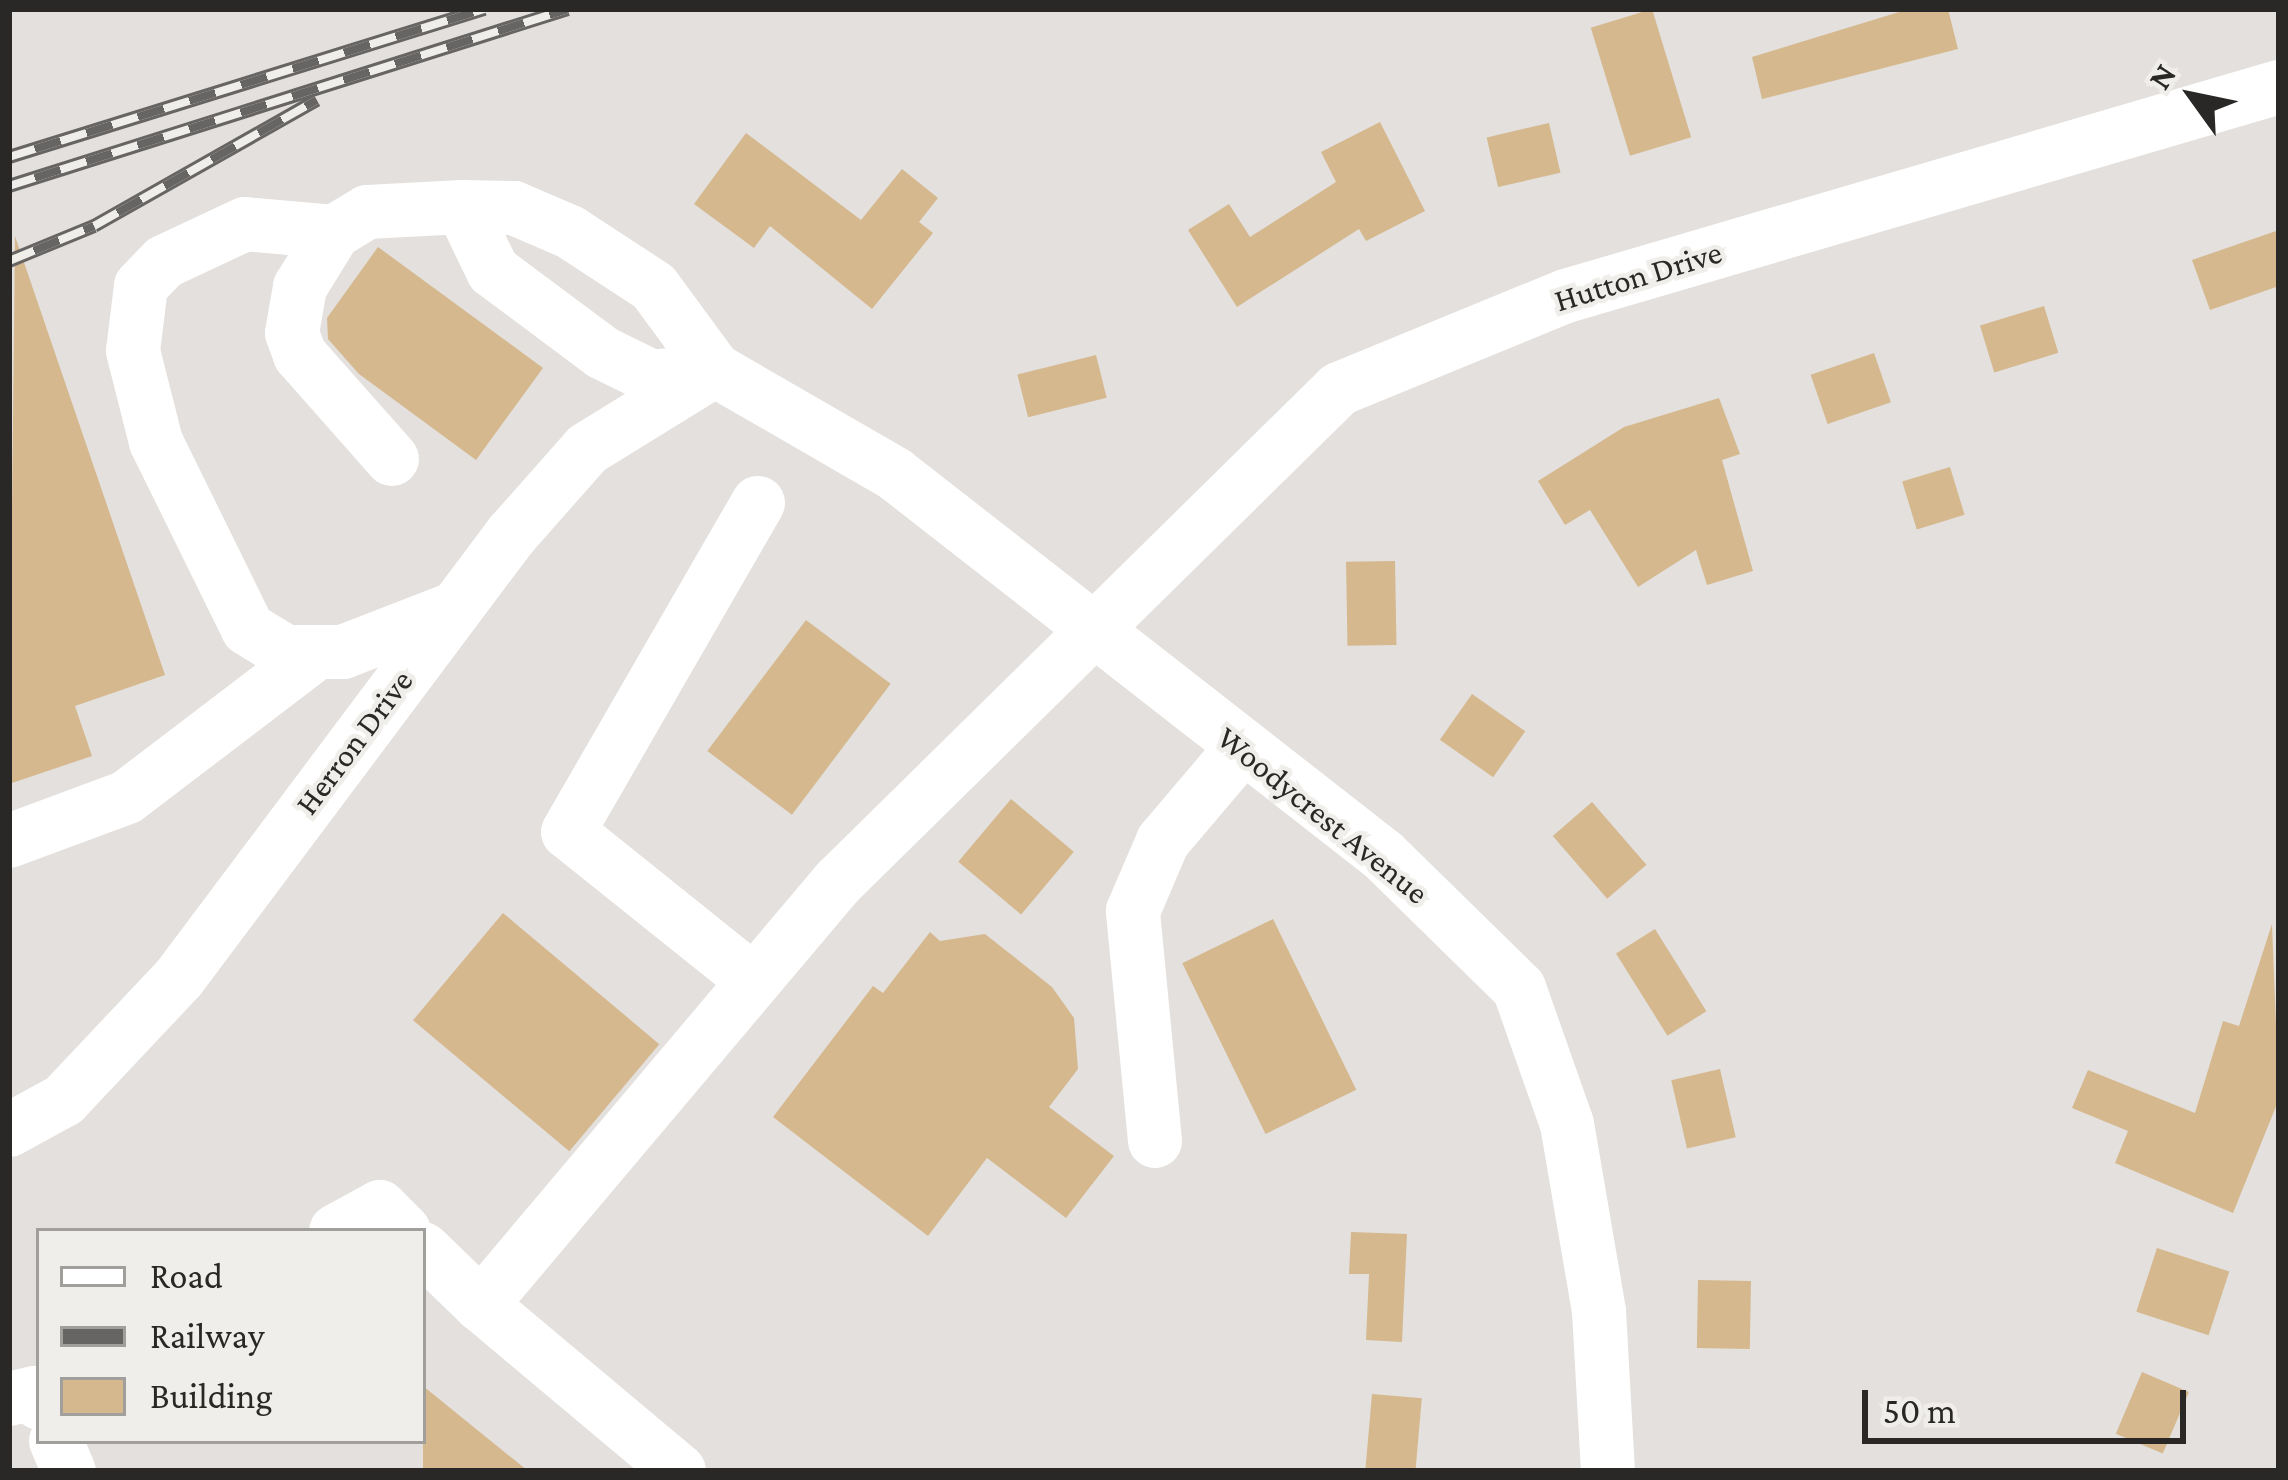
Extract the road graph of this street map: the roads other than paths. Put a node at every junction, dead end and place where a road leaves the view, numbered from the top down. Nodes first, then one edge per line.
1 (2279, 87) edge
2 (462, 207) junction
3 (334, 232) junction
4 (715, 370) junction
5 (392, 459) dead end
6 (758, 503) dead end
7 (458, 607) junction
8 (1095, 637) junction
9 (311, 657) junction
10 (1242, 748) junction
11 (9, 841) edge
12 (754, 981) junction
13 (9, 1130) edge
14 (1155, 1141) dead end
15 (341, 1228) edge
16 (401, 1228) edge
17 (426, 1252) edge
18 (481, 1305) junction
19 (55, 1444) edge
20 (69, 1471) edge
21 (679, 1471) edge
22 (1608, 1471) edge

1 - 8 street, Hutton Drive
2 - 3 street
2 - 4 street
2 - 4 street
3 - 5 street
3 - 9 street
4 - 7 street, Herron Drive
4 - 8 street, Woodycrest Avenue
6 - 12 street
7 - 9 street
7 - 13 street, Herron Drive
8 - 10 street, Woodycrest Avenue
8 - 12 street, Hutton Drive
9 - 11 street
10 - 14 street
10 - 22 street, Woodycrest Avenue
12 - 18 street, Hutton Drive
15 - 16 street
17 - 18 street
18 - 21 street
19 - 20 street

